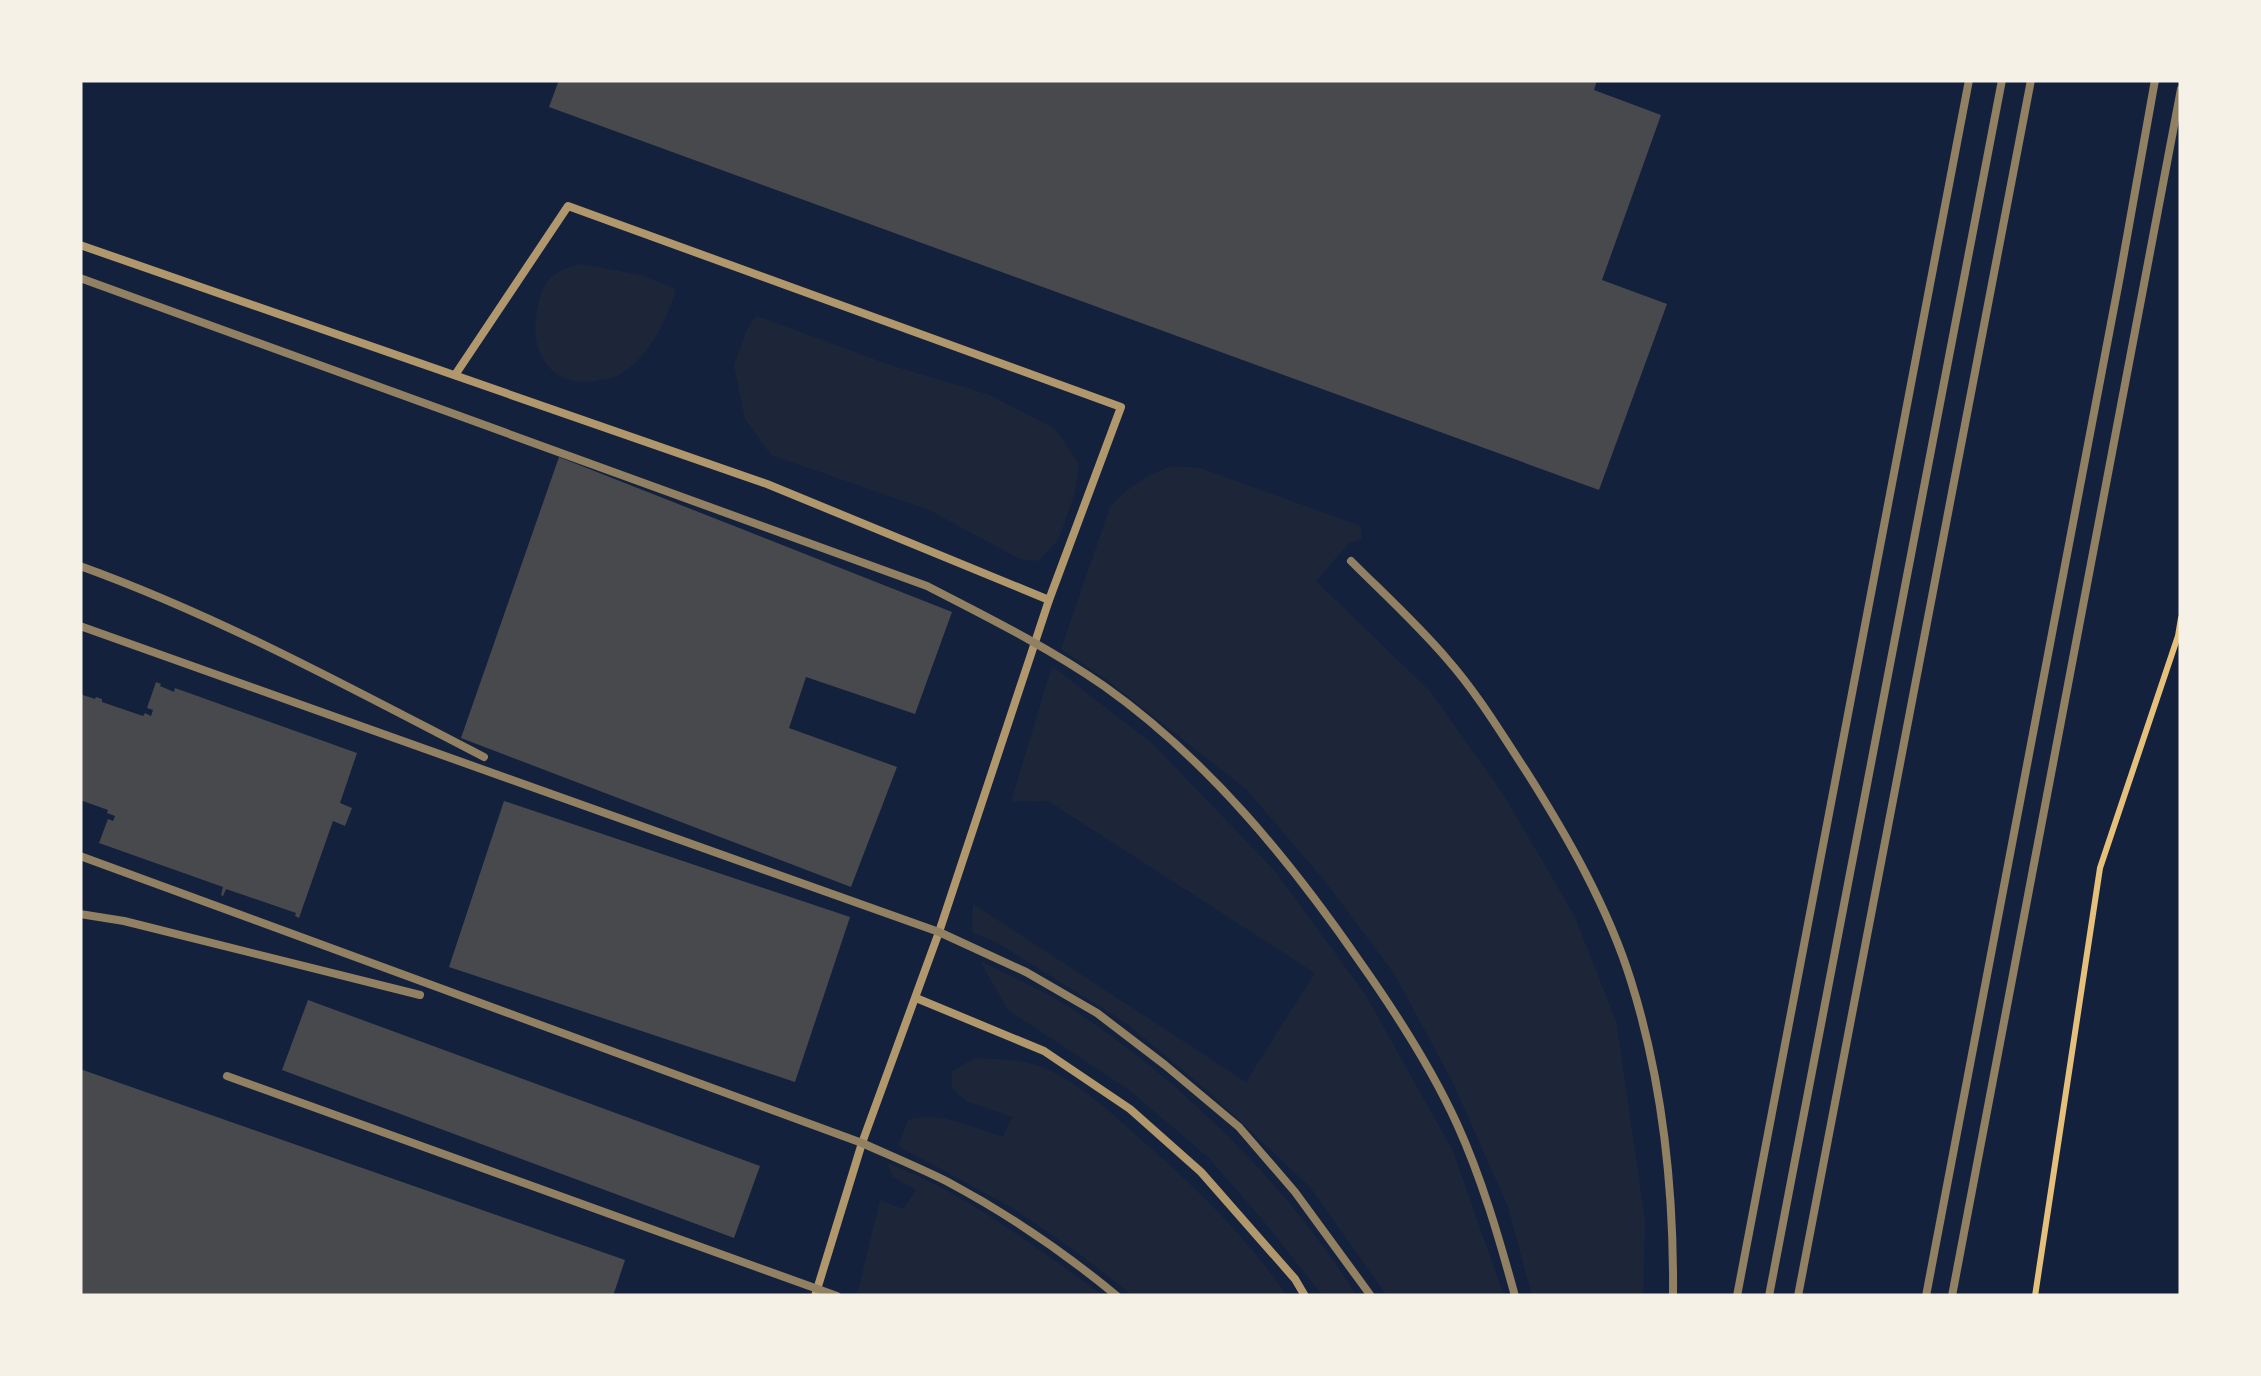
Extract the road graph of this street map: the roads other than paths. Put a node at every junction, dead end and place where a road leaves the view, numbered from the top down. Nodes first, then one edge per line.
1 (80, 246) edge
2 (455, 375) junction
3 (1050, 600) junction
4 (916, 998) junction
5 (815, 1296) edge
6 (1306, 1296) edge

1 - 2 lane
2 - 3 lane
2 - 3 lane
3 - 4 lane
4 - 5 lane
4 - 6 lane

